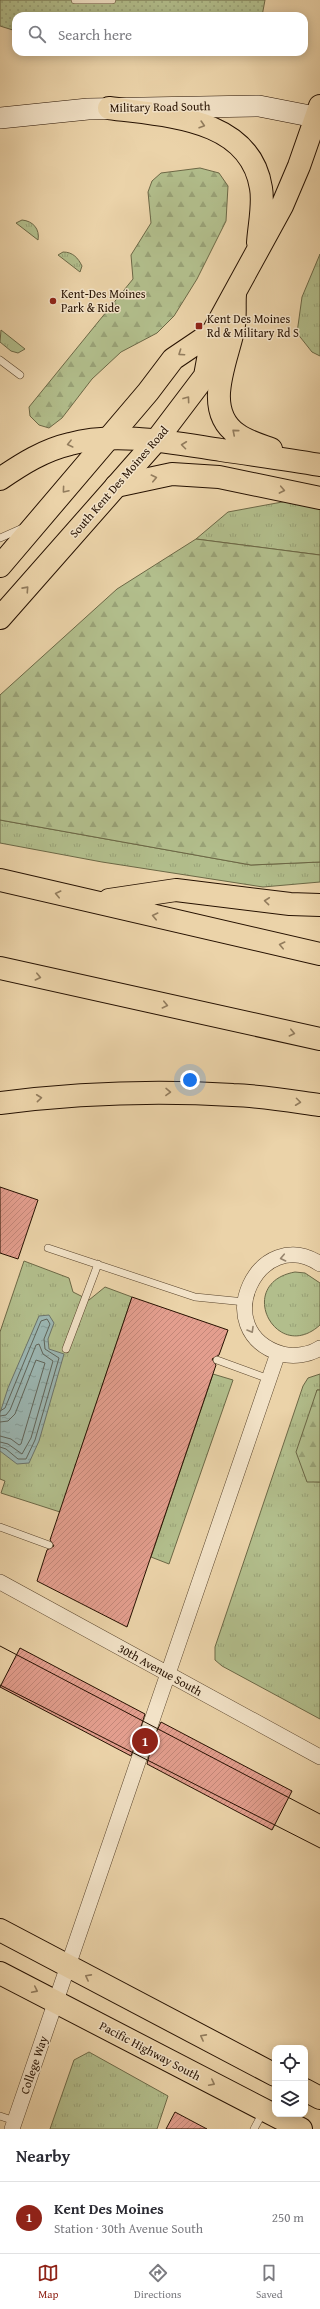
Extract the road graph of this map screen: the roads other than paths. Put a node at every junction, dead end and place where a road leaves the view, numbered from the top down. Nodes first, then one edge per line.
1 (75, 0) edge
2 (112, 0) edge
3 (109, 108) junction
4 (319, 114) edge
5 (0, 118) edge
6 (257, 252) junction
7 (235, 294) junction
8 (213, 332) junction
9 (0, 360) edge
10 (20, 375) dead end
11 (108, 439) junction
12 (155, 442) junction
13 (315, 464) edge
14 (0, 480) edge
15 (116, 486) junction
16 (320, 498) edge
17 (38, 522) junction
18 (0, 538) edge
19 (0, 566) edge
20 (0, 618) edge
21 (0, 880) edge
22 (96, 902) junction
23 (320, 904) edge
24 (320, 954) edge
25 (0, 968) edge
26 (320, 1040) edge
27 (0, 1103) edge
28 (320, 1104) edge
29 (48, 1248) dead end
30 (98, 1264) junction
31 (320, 1264) edge
32 (245, 1302) junction
33 (320, 1348) edge
34 (66, 1349) dead end
35 (278, 1352) junction
36 (217, 1360) dead end
37 (269, 1379) junction
38 (0, 1526) edge
39 (49, 1545) dead end
40 (0, 1582) edge
41 (168, 1675) junction
42 (149, 1729) tunnel mouth
43 (141, 1753) tunnel mouth
44 (320, 1757) edge
45 (0, 1930) edge
46 (68, 1967) junction
47 (0, 1973) edge
48 (56, 2001) junction
49 (272, 2073) edge
50 (308, 2092) edge
51 (320, 2098) edge
52 (264, 2110) junction
53 (0, 2116) edge
54 (14, 2125) edge
55 (254, 2129) edge
56 (301, 2129) edge

1 - 2 lane
3 - 4 main road, Military Road South
3 - 5 main road, Military Road South
3 -> 6 main road
4 - 6 main road, South Kent Des Moines Road
6 - 7 main road, South Kent Des Moines Road
7 - 8 main road, South Kent Des Moines Road
13 -> 7 main road
8 -> 11 main road, South Kent Des Moines Road
12 -> 8 main road, South Kent Des Moines Road
9 - 10 lane
11 - 12 main road
11 -> 14 main road
11 -> 17 main road, South Kent Des Moines Road
13 -> 12 main road
12 - 15 main road, South Kent Des Moines Road
15 -> 16 main road
20 -> 15 main road, South Kent Des Moines Road
17 - 18 lane
17 - 19 main road, South Kent Des Moines Road
22 -> 21 main road
23 -> 22 main road
24 -> 22 main road
25 -> 26 main road
27 -> 28 main road
29 - 30 lane
30 - 32 lane
30 - 34 lane
31 -> 32 street
32 -> 35 street
33 - 35 street
35 - 37 street
36 - 37 lane
37 - 41 street
38 - 39 lane
40 - 41 street, 30th Avenue South
41 - 42 street
41 - 44 street, 30th Avenue South
43 - 46 street, College Way
45 - 46 main road
46 - 48 street, College Way
49 -> 46 main road
47 -> 48 main road, Pacific Highway South
48 -> 52 main road, Pacific Highway South
48 - 54 street, College Way
50 - 51 main road
52 - 55 lane
52 - 56 main road, Pacific Highway South
53 - 54 lane

